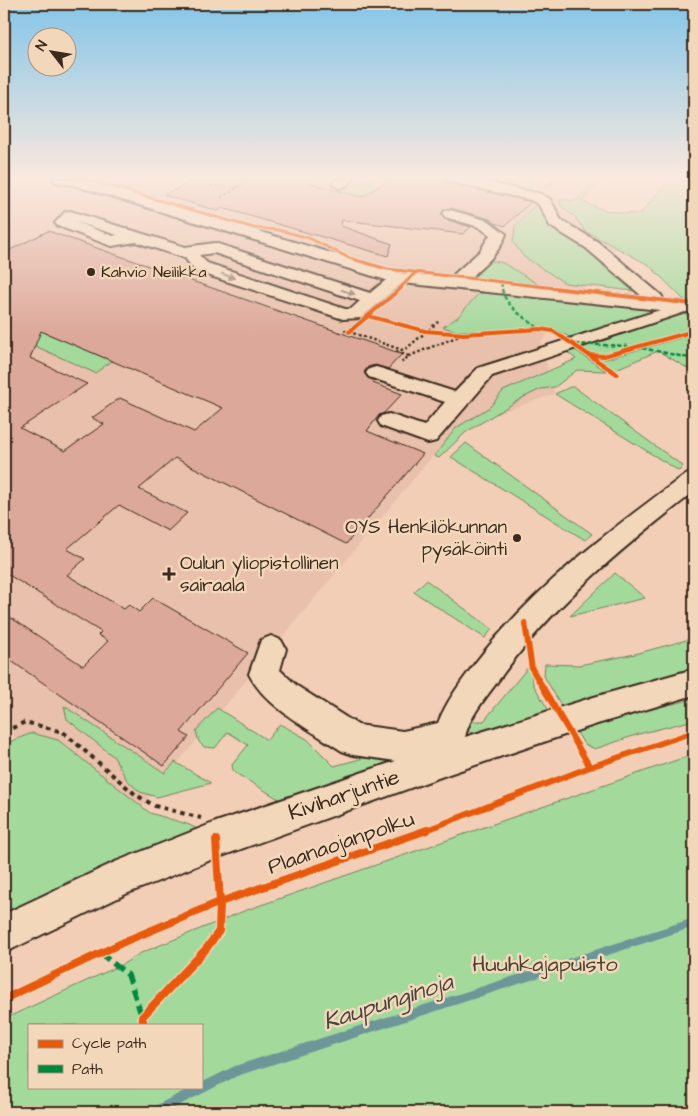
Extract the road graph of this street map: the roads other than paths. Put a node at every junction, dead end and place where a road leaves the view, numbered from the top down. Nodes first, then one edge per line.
1 (110, 231) edge
2 (197, 231) edge
3 (233, 231) edge
4 (494, 231) edge
5 (567, 231) edge
6 (186, 240) junction
7 (455, 283) junction
8 (387, 289) junction
9 (655, 304) junction
10 (690, 307) edge
11 (376, 372) dead end
12 (459, 400) junction
13 (388, 420) dead end
14 (694, 480) edge
15 (271, 649) dead end
16 (694, 682) edge
17 (449, 747) junction
18 (4, 934) edge

1 - 6 street
2 - 6 street
3 - 8 street
4 - 7 street
5 - 9 street
6 -> 8 street
6 -> 8 street
7 - 8 street
7 - 9 street
9 - 10 street
10 - 12 street
11 - 12 street
12 - 13 street
14 - 17 street
15 - 17 street
16 - 17 street, Kiviharjuntie
17 - 18 street, Kiviharjuntie

